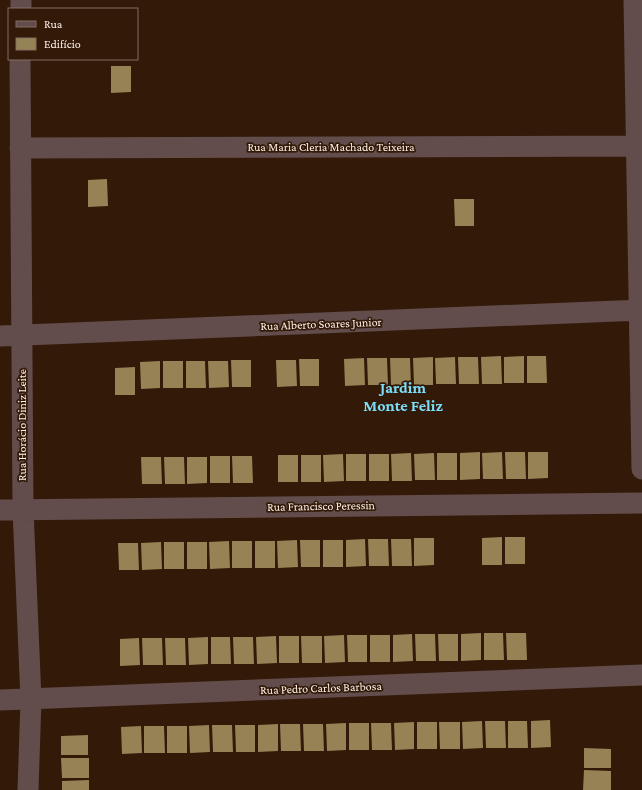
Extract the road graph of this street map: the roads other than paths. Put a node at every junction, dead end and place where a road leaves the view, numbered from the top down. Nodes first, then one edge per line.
1 (634, 0) edge
2 (20, 60) edge
3 (639, 146) edge
4 (20, 148) junction
5 (641, 310) edge
6 (0, 336) edge
7 (22, 336) junction
8 (642, 469) edge
9 (642, 503) edge
10 (23, 509) junction
11 (0, 510) edge
12 (642, 675) edge
13 (0, 700) edge
14 (31, 700) junction
15 (28, 790) edge

1 - 3 street
2 - 4 street, Rua Horácio Diniz Leite
3 - 4 street, Rua Maria Cleria Machado Teixeira
3 - 5 street
4 - 7 street, Rua Horácio Diniz Leite
5 - 7 street, Rua Alberto Soares Junior
5 - 8 street
6 - 7 street, Rua Alberto Soares Junior
7 - 10 street, Rua Horácio Diniz Leite
9 - 10 street, Rua Francisco Peressin
10 - 11 street, Rua Francisco Peressin
10 - 14 street, Rua Horácio Diniz Leite
12 - 14 street, Rua Pedro Carlos Barbosa
13 - 14 street, Rua Pedro Carlos Barbosa
14 - 15 street, Rua Horácio Diniz Leite

